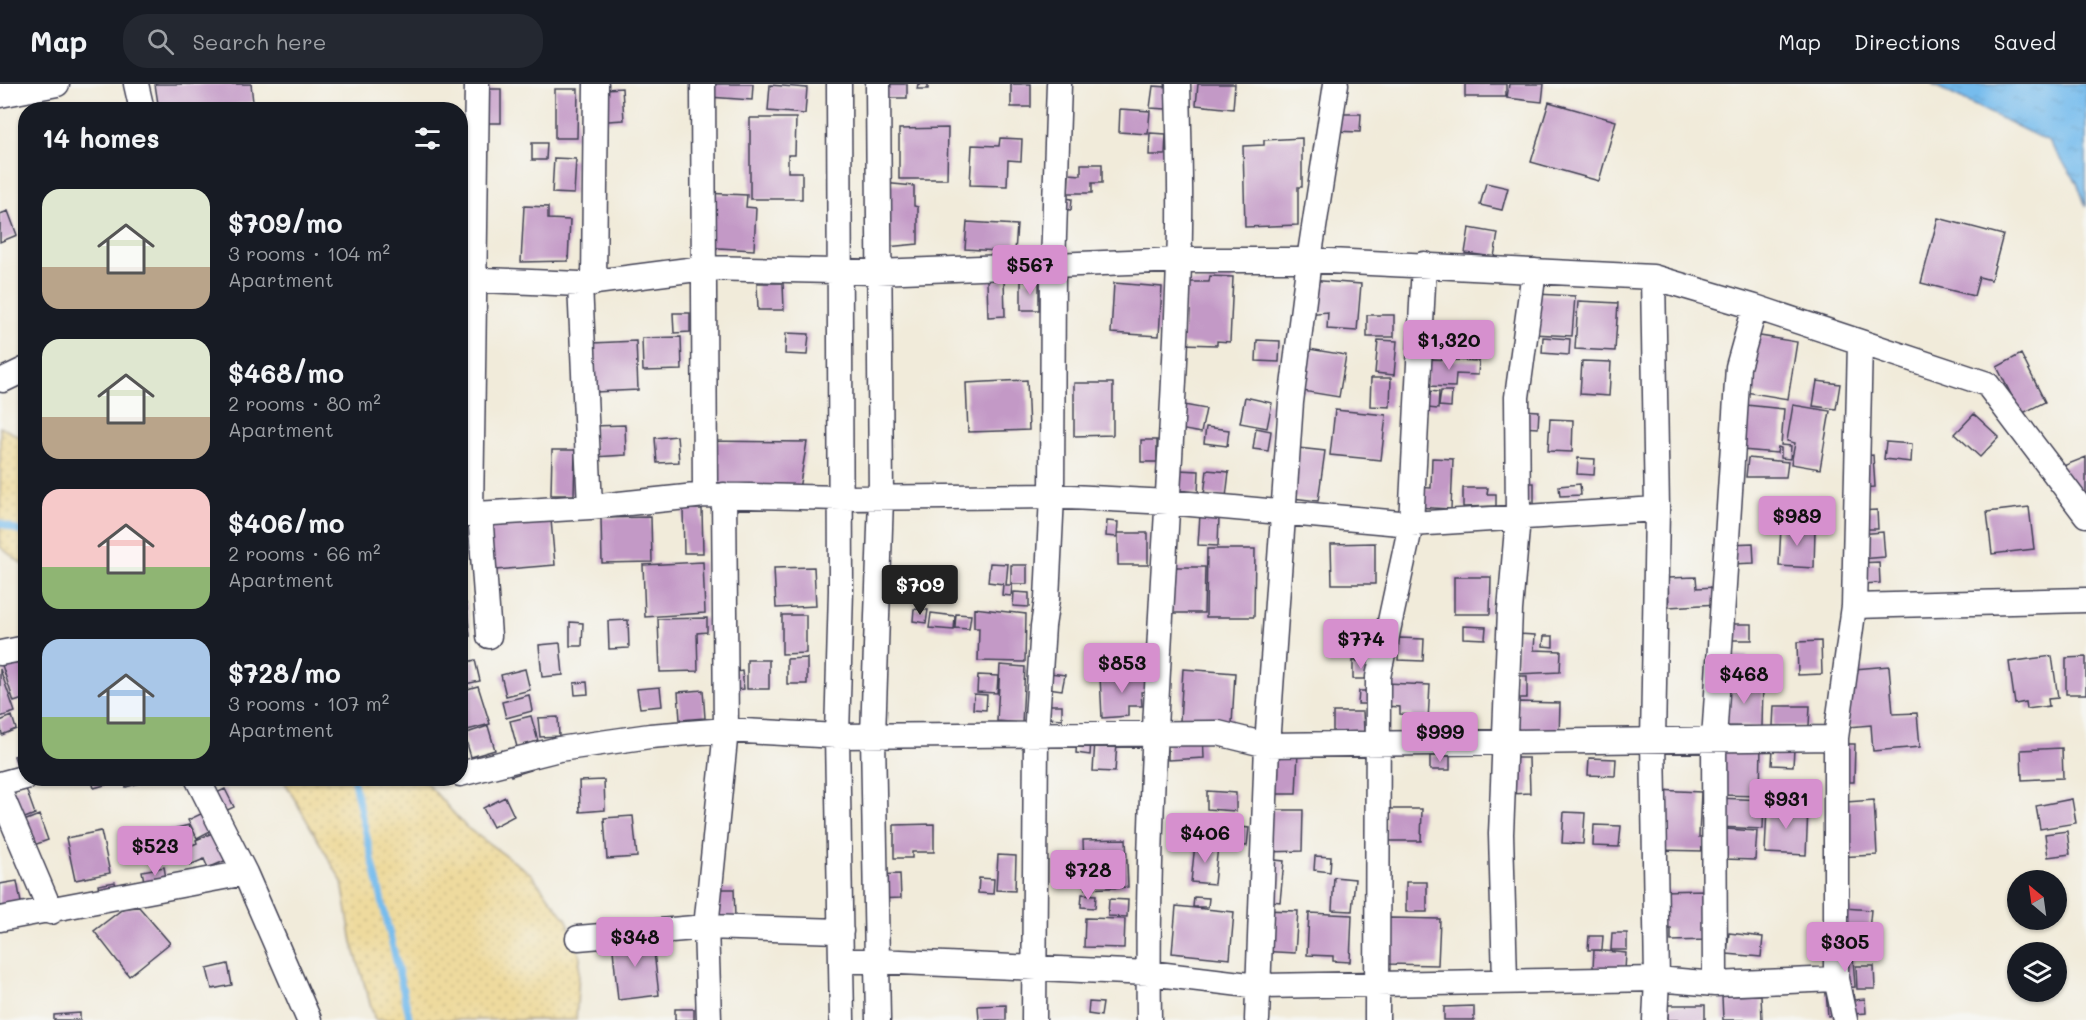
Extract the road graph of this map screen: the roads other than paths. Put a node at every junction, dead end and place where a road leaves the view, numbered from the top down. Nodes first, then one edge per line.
1 (57, 84) edge
2 (136, 84) edge
3 (477, 84) edge
4 (597, 84) edge
5 (703, 84) edge
6 (839, 84) edge
7 (878, 84) edge
8 (1059, 84) edge
9 (1178, 84) edge
10 (1336, 84) edge
11 (19, 95) edge
12 (140, 102) edge
13 (1180, 260) junction
14 (1309, 260) junction
15 (1424, 264) junction
16 (1053, 265) junction
17 (704, 268) junction
18 (841, 271) junction
19 (1534, 271) junction
20 (878, 272) junction
21 (1653, 277) junction
22 (468, 279) edge
23 (587, 283) junction
24 (1755, 307) junction
25 (1860, 342) junction
26 (18, 373) edge
27 (3, 380) dead end
28 (715, 495) junction
29 (1052, 496) junction
30 (841, 498) junction
31 (881, 498) junction
32 (1168, 502) junction
33 (590, 507) junction
34 (1657, 508) junction
35 (1284, 513) junction
36 (471, 514) edge
37 (2086, 515) edge
38 (1518, 517) junction
39 (1410, 524) junction
40 (2086, 600) edge
41 (1854, 606) junction
42 (489, 636) dead end
43 (18, 650) edge
44 (0, 653) edge
45 (726, 730) junction
46 (1153, 734) junction
47 (1036, 735) junction
48 (837, 736) junction
49 (873, 736) junction
50 (1836, 738) junction
51 (1714, 740) junction
52 (1653, 741) junction
53 (1506, 742) junction
54 (1267, 745) junction
55 (1376, 745) junction
56 (468, 772) edge
57 (18, 779) edge
58 (0, 784) edge
59 (201, 786) edge
60 (0, 792) edge
61 (245, 873) junction
62 (51, 912) junction
63 (0, 920) edge
64 (706, 927) junction
65 (841, 931) junction
66 (578, 939) dead end
67 (877, 960) junction
68 (841, 961) junction
69 (1035, 968) junction
70 (1149, 973) junction
71 (1657, 979) junction
72 (1836, 979) junction
73 (1505, 980) junction
74 (1377, 983) junction
75 (1716, 984) junction
76 (1257, 986) junction
77 (309, 1020) edge
78 (709, 1020) edge
79 (842, 1020) edge
80 (878, 1020) edge
81 (1034, 1020) edge
82 (1149, 1020) edge
83 (1257, 1020) edge
84 (1377, 1020) edge
85 (1655, 1020) edge
86 (1845, 1020) edge

1 - 11 street
2 - 12 street
3 - 22 street
4 - 23 street
5 - 17 street
6 - 18 street
7 - 20 street
8 - 16 street
9 - 13 street
10 - 14 street
13 - 14 street
13 - 16 street
13 - 32 street
14 - 15 street
14 - 35 street
15 - 19 street
15 - 39 street
16 - 20 street
16 - 29 street
17 - 18 street
17 - 23 street
17 - 28 street
18 - 20 street
18 - 30 street
19 - 21 street
19 - 38 street
20 - 31 street
21 - 24 street
21 - 34 street
22 - 23 street
22 - 36 street
23 - 33 street
24 - 25 street
24 - 51 street
25 - 37 street
25 - 41 street
26 - 27 street
28 - 30 street
28 - 33 street
28 - 45 street
29 - 31 street
29 - 32 street
29 - 47 street
30 - 31 street
30 - 48 street
31 - 49 street
32 - 35 street
32 - 46 street
33 - 36 street
34 - 38 street
34 - 52 street
35 - 39 street
35 - 54 street
36 - 42 street
38 - 39 street
38 - 53 street
39 - 55 street
40 - 41 street
41 - 50 street
43 - 44 street
45 - 48 street
45 - 56 street
45 - 64 street
46 - 47 street
46 - 54 street
46 - 70 street
47 - 49 street
47 - 69 street
48 - 49 street
48 - 65 street
49 - 67 street
50 - 51 street
50 - 72 street
51 - 52 street
51 - 75 street
52 - 53 street
52 - 71 street
53 - 55 street
53 - 73 street
54 - 55 street
54 - 76 street
55 - 74 street
57 - 58 street
59 - 61 street
60 - 62 street
61 - 62 street
61 - 77 street
62 - 63 street
64 - 65 street
64 - 66 street
64 - 78 street
65 - 68 street
67 - 68 street
67 - 69 street
67 - 80 street
68 - 79 street
69 - 70 street
69 - 81 street
70 - 76 street
70 - 82 street
71 - 73 street
71 - 75 street
71 - 85 street
72 - 75 street
72 - 86 street
73 - 74 street
74 - 76 street
74 - 84 street
76 - 83 street

